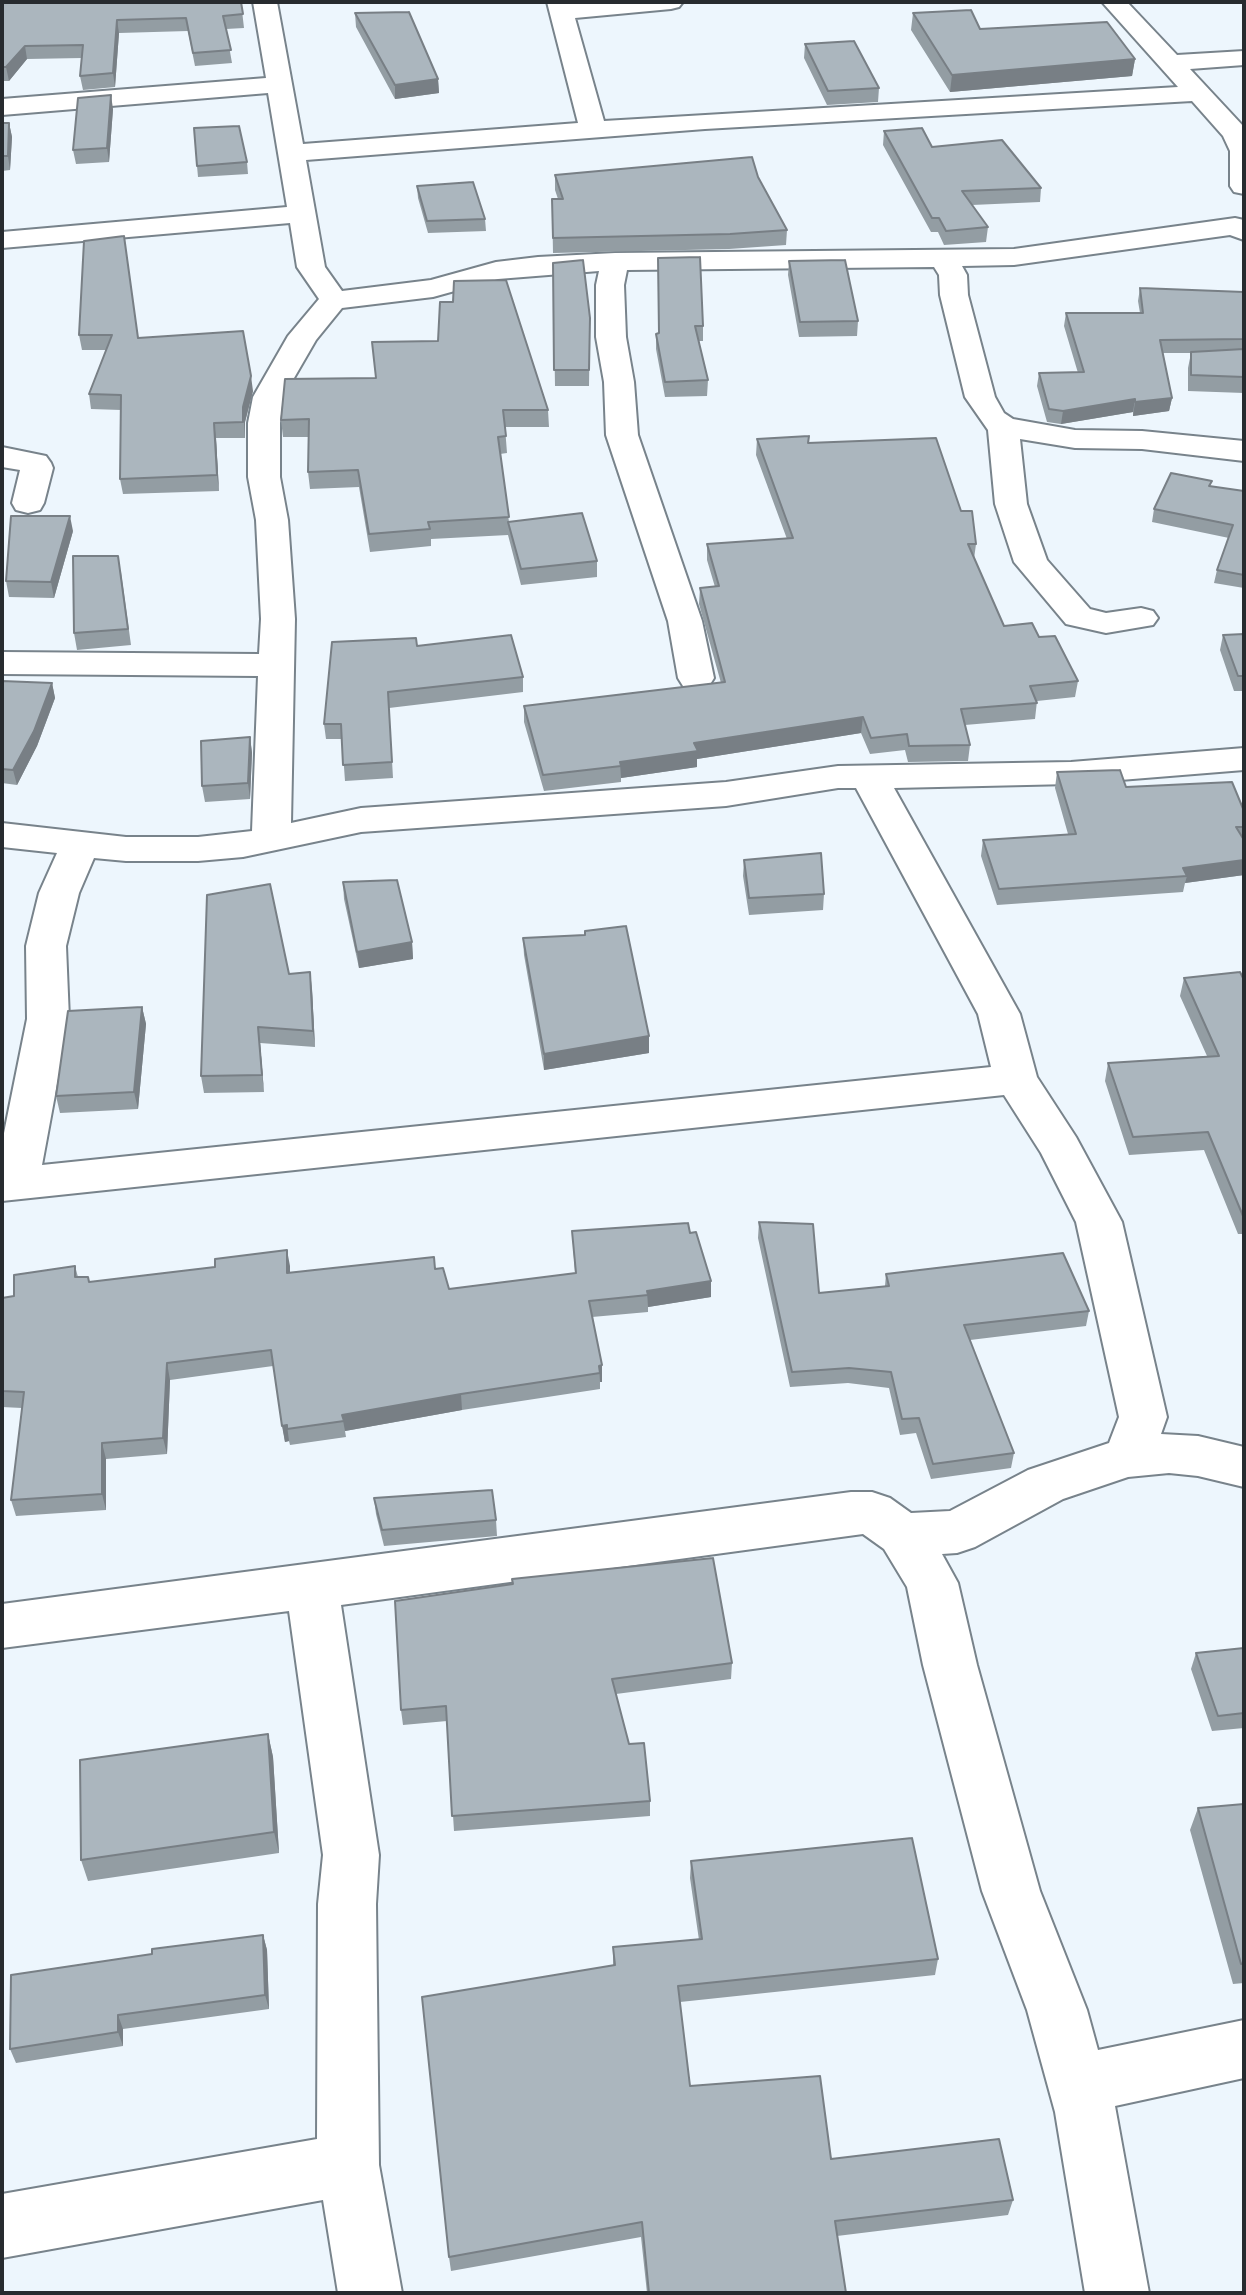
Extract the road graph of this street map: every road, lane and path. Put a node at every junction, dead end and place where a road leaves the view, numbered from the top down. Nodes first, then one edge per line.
1 (265, 2) edge
2 (671, 2) edge
3 (1114, 2) edge
4 (561, 7) edge
5 (1244, 58) edge
6 (1172, 63) junction
7 (279, 85) junction
8 (1200, 93) junction
9 (2, 107) edge
10 (593, 129) junction
11 (292, 153) junction
12 (1244, 186) edge
13 (303, 214) junction
14 (1241, 219) edge
15 (2, 240) edge
16 (944, 260) junction
17 (615, 262) junction
18 (334, 300) junction
19 (1003, 427) junction
20 (1244, 451) edge
21 (2, 457) edge
22 (28, 503) dead end
23 (1141, 618) dead end
24 (2, 663) edge
25 (276, 665) junction
26 (696, 678) dead end
27 (1244, 759) edge
28 (869, 777) junction
29 (2, 835) edge
30 (271, 838) junction
31 (82, 842) junction
32 (1016, 1079) junction
33 (9, 1184) edge
34 (1135, 1437) junction
35 (1221, 1461) edge
36 (957, 1532) junction
37 (902, 1534) junction
38 (932, 1583) junction
39 (312, 1587) junction
40 (2, 1626) edge
41 (1244, 2049) edge
42 (1078, 2084) junction
43 (348, 2165) junction
44 (2, 2226) edge
45 (370, 2293) edge
46 (1117, 2293) edge

1 - 7 street
2 - 4 street
3 - 6 street
4 - 10 street
5 - 6 street
6 - 8 street
7 - 9 street
7 - 11 street
8 - 10 street
8 - 12 street
10 - 11 street
11 - 13 street
13 - 15 street
13 - 18 street
14 - 16 street
16 - 17 street
16 - 19 street
17 - 18 street
17 - 26 street
18 - 25 street
19 - 20 street
19 - 23 street
21 - 22 street
24 - 25 street
25 - 30 street
27 - 28 street
28 - 30 street
28 - 32 street
29 - 31 street
30 - 31 street
31 - 33 street
32 - 33 street
32 - 34 street
34 - 35 street
34 - 36 street
36 - 37 street
36 - 38 street
37 - 38 street
37 - 39 street
38 - 42 street
39 - 40 street
39 - 43 street
41 - 42 street
42 - 46 street
43 - 44 street
43 - 45 street

